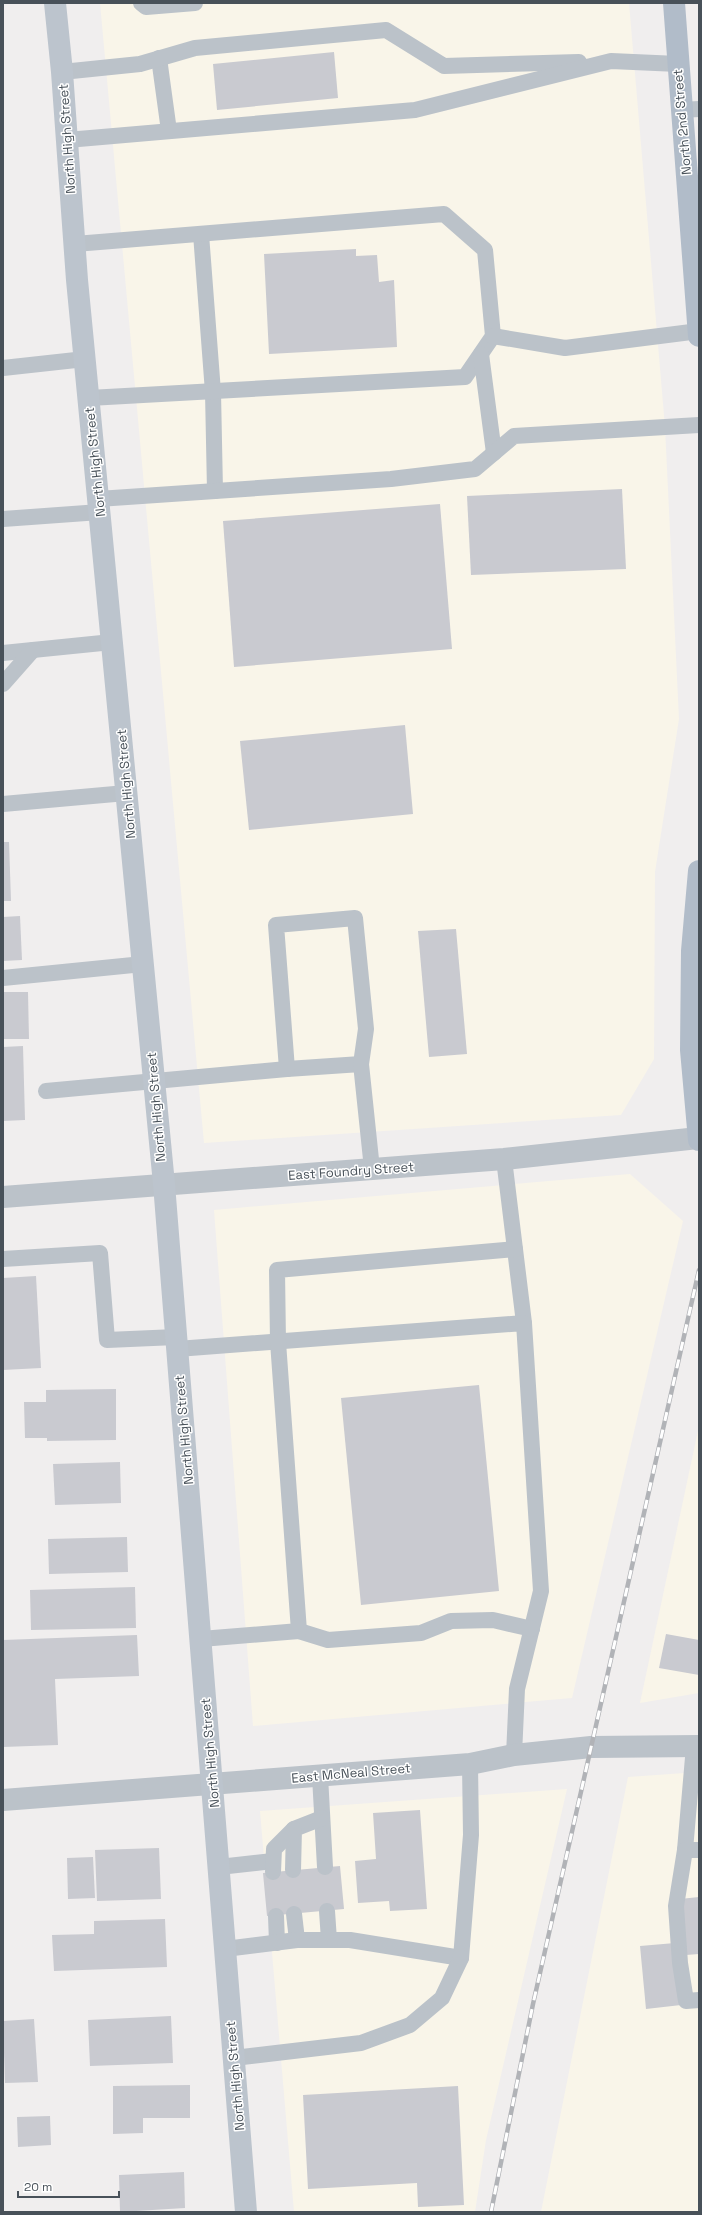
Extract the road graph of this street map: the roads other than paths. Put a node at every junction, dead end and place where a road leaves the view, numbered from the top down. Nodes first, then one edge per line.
1 (54, 3) edge
2 (141, 3) edge
3 (195, 3) edge
4 (674, 3) edge
5 (159, 58) junction
6 (611, 61) junction
7 (678, 64) junction
8 (62, 72) junction
9 (690, 110) edge
10 (168, 131) junction
11 (67, 140) junction
12 (692, 156) edge
13 (201, 234) junction
14 (75, 244) junction
15 (699, 331) edge
16 (493, 336) junction
17 (699, 336) edge
18 (481, 354) junction
19 (85, 359) junction
20 (3, 368) edge
21 (213, 392) junction
22 (89, 398) junction
23 (699, 425) edge
24 (494, 453) junction
25 (215, 491) junction
26 (99, 506) junction
27 (3, 519) edge
28 (112, 642) junction
29 (33, 650) junction
30 (3, 653) edge
31 (3, 684) edge
32 (126, 793) junction
33 (3, 804) edge
34 (699, 871) edge
35 (143, 964) junction
36 (3, 978) edge
37 (361, 1064) junction
38 (287, 1069) junction
39 (154, 1082) junction
40 (46, 1091) dead end
41 (699, 1138) edge
42 (504, 1159) junction
43 (372, 1169) junction
44 (164, 1184) junction
45 (3, 1197) edge
46 (515, 1249) junction
47 (3, 1259) edge
48 (524, 1323) junction
49 (278, 1342) junction
50 (177, 1343) junction
51 (532, 1629) junction
52 (299, 1631) junction
53 (201, 1639) junction
54 (697, 1746) edge
55 (514, 1756) junction
56 (470, 1764) junction
57 (320, 1776) junction
58 (212, 1784) junction
59 (3, 1800) edge
60 (322, 1818) junction
61 (294, 1829) junction
62 (692, 1850) edge
63 (219, 1867) junction
64 (324, 1867) dead end
65 (293, 1870) dead end
66 (327, 1911) dead end
67 (294, 1914) dead end
68 (276, 1916) dead end
69 (297, 1940) junction
70 (329, 1940) junction
71 (277, 1943) junction
72 (225, 1949) junction
73 (461, 1958) junction
74 (699, 2000) edge
75 (234, 2058) junction
76 (246, 2212) edge

1 - 8 street, North High Street
2 - 3 lane
4 - 7 main road, North 2nd Street
5 - 6 lane
5 - 8 lane
5 - 10 lane
6 - 7 lane
6 - 10 lane
7 - 9 main road, North 2nd Street
8 - 11 street, North High Street
9 - 12 main road, North 2nd Street
10 - 11 lane
11 - 14 street, North High Street
12 - 15 main road, North 2nd Street
13 - 14 lane
13 - 16 lane
13 - 21 lane
14 - 19 street, North High Street
15 - 16 lane
15 - 17 main road, North 2nd Street
16 - 18 lane
18 - 21 lane
18 - 24 lane
19 - 20 lane
19 - 22 street, North High Street
21 - 22 lane
21 - 25 lane
22 - 26 street, North High Street
23 - 24 lane
24 - 25 lane
25 - 26 lane
26 - 27 lane
26 - 28 street, North High Street
28 - 29 lane
28 - 32 street, North High Street
29 - 30 lane
29 - 31 lane
32 - 33 lane
32 - 35 street, North High Street
34 - 41 main road
35 - 36 lane
35 - 39 street, North High Street
37 - 38 lane
37 - 38 lane
37 - 43 lane
38 - 39 lane
39 - 40 lane
39 - 44 street, North High Street
41 - 42 street, East Foundry Street
42 - 43 street, East Foundry Street
42 - 46 lane
43 - 44 street, East Foundry Street
44 - 45 street, East Foundry Street
44 - 50 street, North High Street
46 - 48 lane
46 - 49 lane
47 - 50 lane
48 - 49 lane
48 - 51 lane
49 - 50 lane
49 - 52 lane
50 - 53 street, North High Street
51 - 52 lane
51 - 55 lane
52 - 53 lane
53 - 58 street, North High Street
54 - 55 street, East McNeal Street
54 - 62 lane
55 - 56 street, East McNeal Street
56 - 57 street, East McNeal Street
56 - 73 lane
57 - 58 street, East McNeal Street
57 - 60 lane
58 - 59 street, East McNeal Street
58 - 63 street, North High Street
60 - 61 lane
60 - 64 lane
61 - 63 lane
61 - 65 lane
62 - 74 lane
63 - 72 street, North High Street
66 - 70 lane
67 - 69 lane
68 - 71 lane
69 - 70 lane
69 - 71 lane
70 - 73 lane
71 - 72 lane
72 - 75 street, North High Street
73 - 75 lane
75 - 76 street, North High Street

